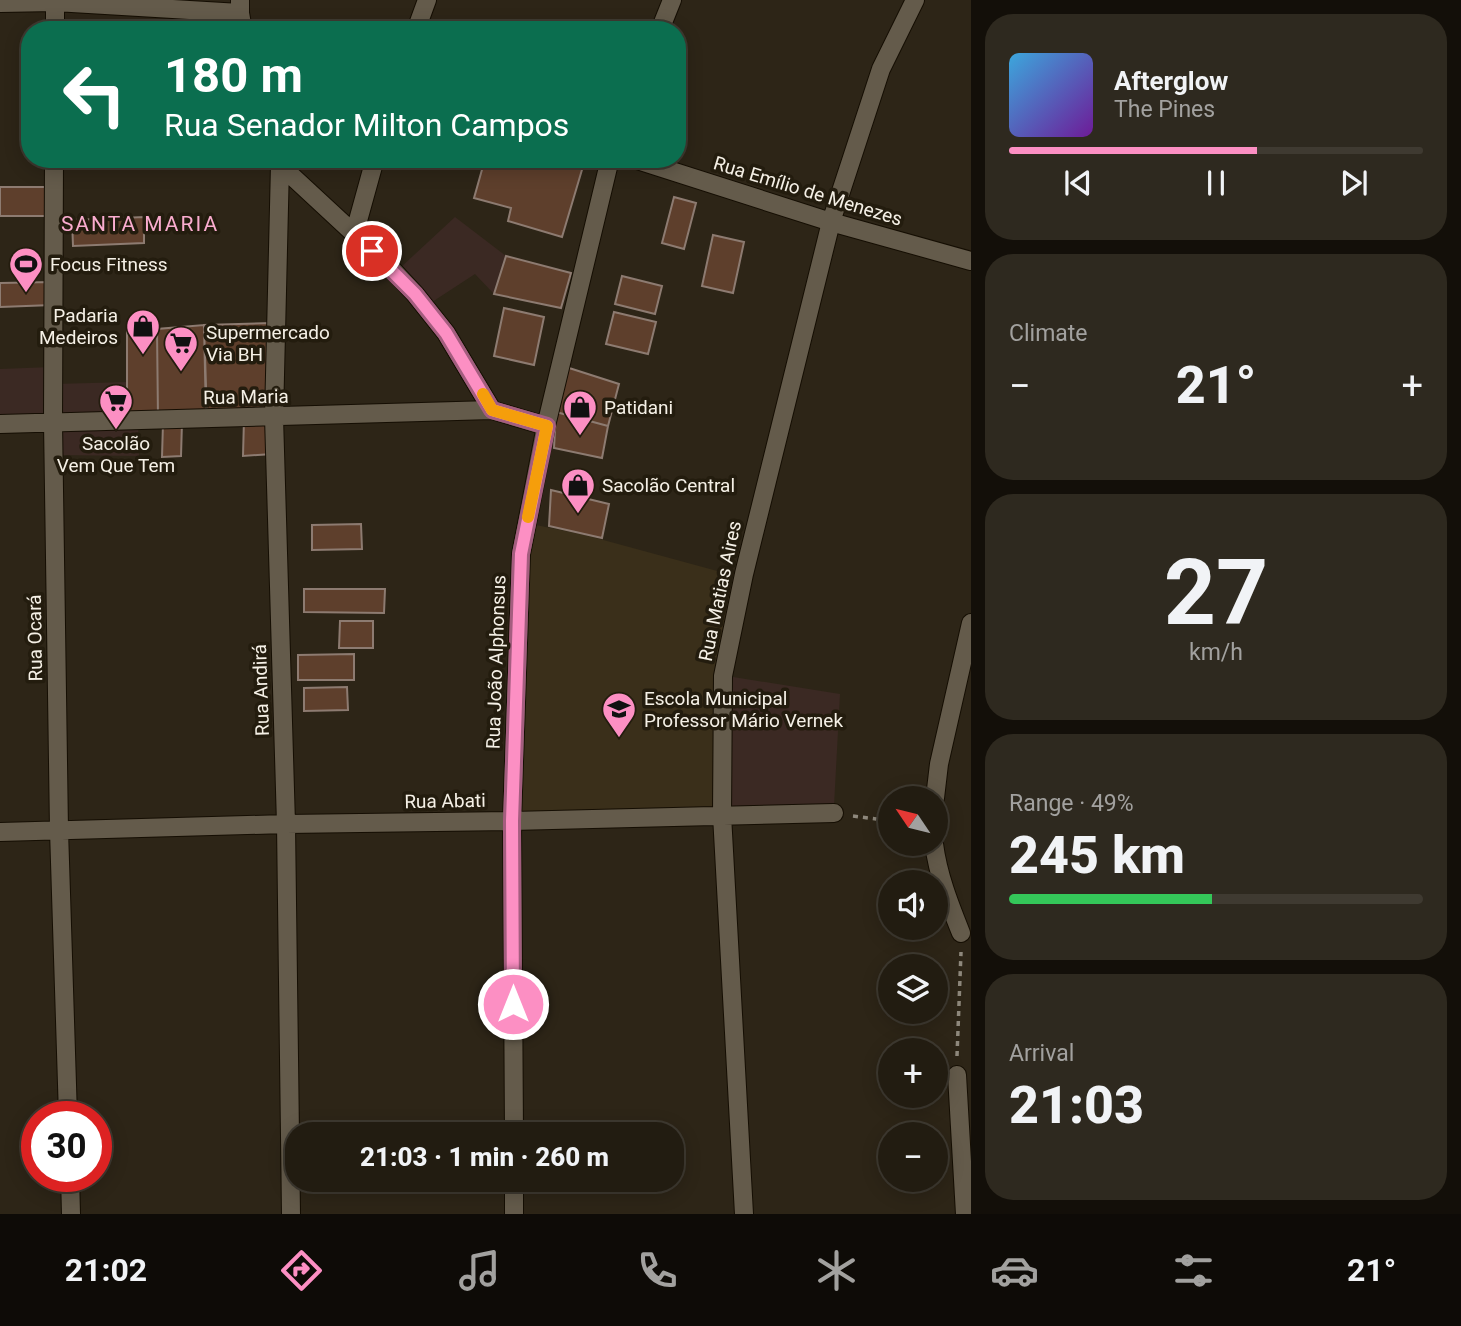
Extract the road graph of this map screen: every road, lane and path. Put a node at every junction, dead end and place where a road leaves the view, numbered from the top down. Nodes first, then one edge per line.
1 (426, 0) edge
2 (672, 0) edge
3 (915, 0) edge
4 (55, 2) edge
5 (0, 3) edge
6 (241, 14) edge
7 (55, 21) edge
8 (419, 21) edge
9 (664, 21) edge
10 (54, 168) edge
11 (278, 168) edge
12 (284, 168) edge
13 (373, 168) edge
14 (608, 168) edge
15 (662, 168) edge
16 (831, 222) junction
17 (354, 235) junction
18 (971, 261) edge
19 (492, 410) junction
20 (274, 417) junction
21 (53, 422) junction
22 (0, 424) edge
23 (547, 426) junction
24 (971, 623) edge
25 (936, 786) edge
26 (834, 813) joint
27 (722, 815) junction
28 (878, 819) edge
29 (512, 821) junction
30 (286, 824) junction
31 (59, 830) junction
32 (0, 832) edge
33 (936, 856) edge
34 (961, 933) joint
35 (957, 1075) joint
36 (68, 1101) edge
37 (514, 1122) edge
38 (70, 1192) edge
39 (514, 1192) edge
40 (71, 1214) edge
41 (291, 1214) edge
42 (514, 1214) edge
43 (744, 1214) edge
44 (965, 1214) edge

1 - 8 street
2 - 9 street
3 - 16 street, Rua Matias Aires
4 - 5 street
4 - 6 street
4 - 7 street
10 - 21 street, Rua Ocará
11 - 20 street, Rua Andirá
12 - 17 street
13 - 17 street
14 - 23 street, Rua João Alphonsus
15 - 16 street, Rua Emílio de Menezes
16 - 18 street, Rua Emílio de Menezes
16 - 27 street, Rua Matias Aires
17 - 19 street
19 - 20 street, Rua Maria
19 - 23 street, Rua Maria
20 - 21 street, Rua Maria
20 - 30 street, Rua Andirá
21 - 22 street, Rua Maria
21 - 31 street, Rua Ocará
23 - 29 street, Rua João Alphonsus
24 - 25 street
26 - 27 street, Rua Abati
26 - 28 path
27 - 29 street, Rua Abati
27 - 43 street, Rua Matias Aires
29 - 30 street, Rua Abati
29 - 37 street, Rua João Alphonsus
30 - 31 street, Rua Abati
30 - 41 street, Rua Andirá
31 - 32 street, Rua Abati
31 - 36 street, Rua Ocará
33 - 34 street
34 - 35 path
35 - 44 street
38 - 40 street
39 - 42 street

